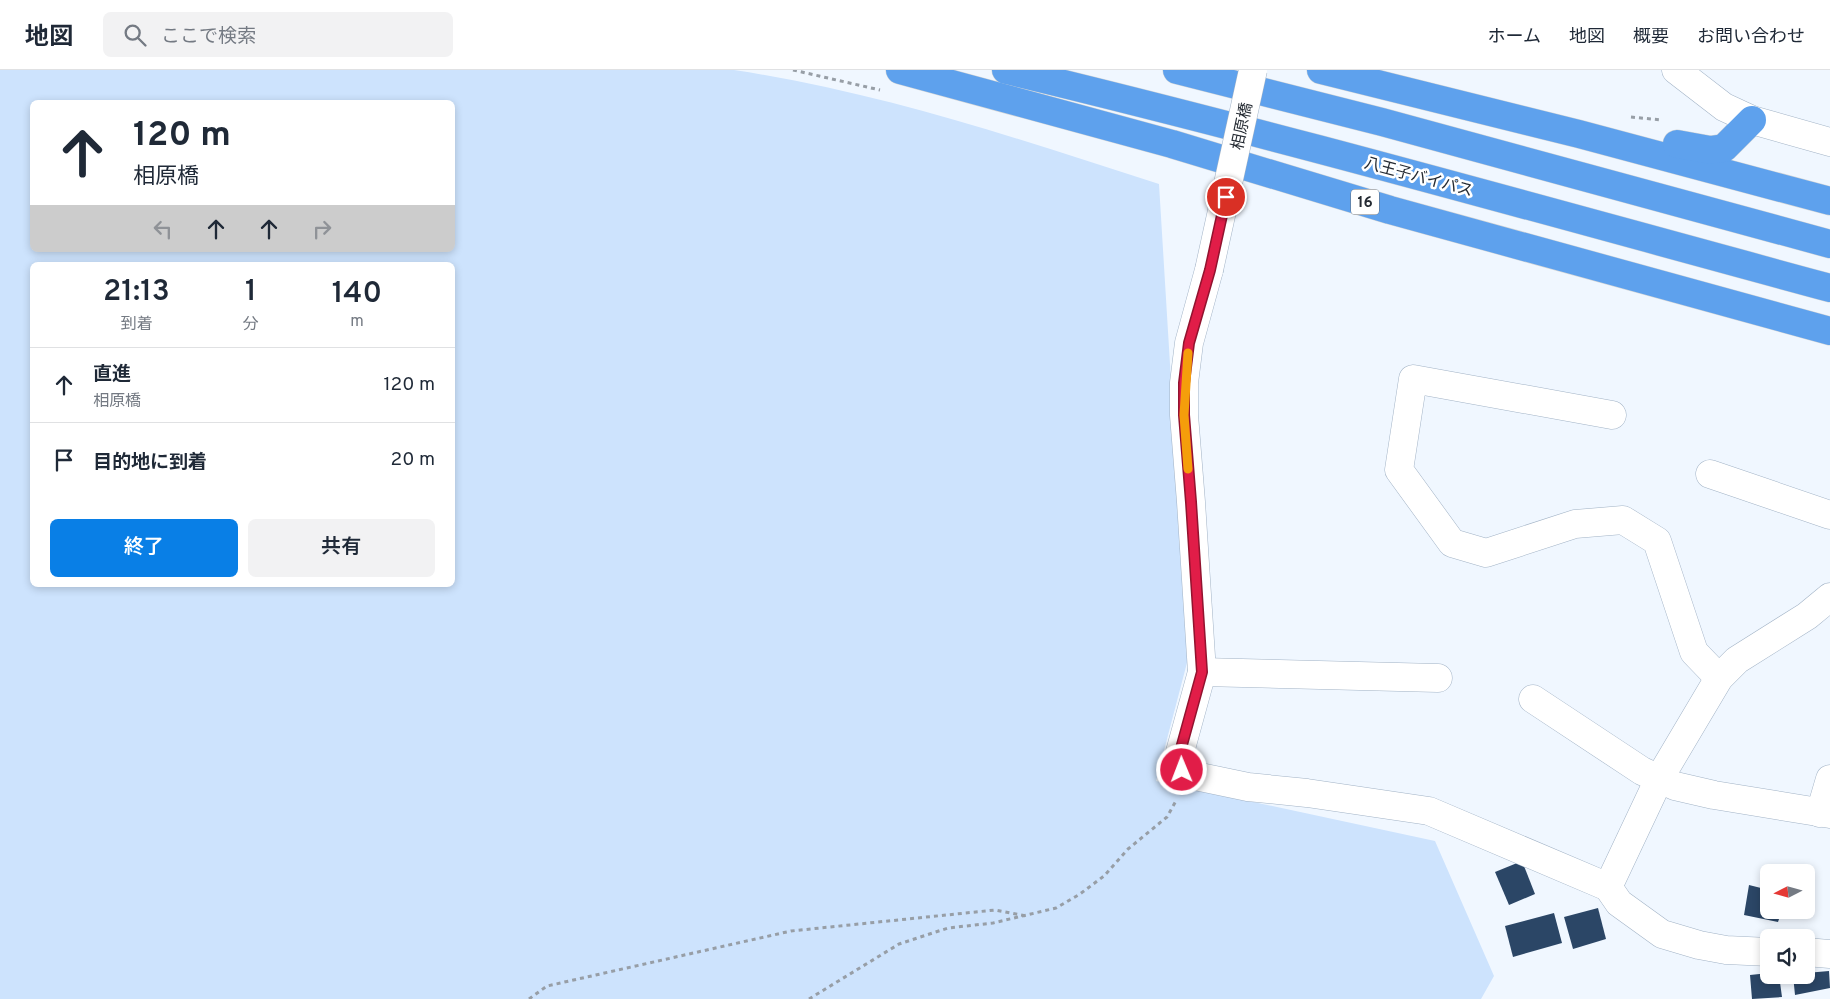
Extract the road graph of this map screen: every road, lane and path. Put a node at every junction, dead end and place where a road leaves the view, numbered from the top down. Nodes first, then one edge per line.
1 (900, 70) edge
2 (1006, 70) edge
3 (1177, 70) edge
4 (1254, 70) edge
5 (1321, 70) edge
6 (1676, 70) edge
7 (1752, 120) junction
8 (1579, 134) junction
9 (1830, 142) edge
10 (1830, 201) edge
11 (1830, 244) edge
12 (1830, 288) edge
13 (1830, 331) edge
14 (1612, 415) dead end
15 (1710, 474) dead end
16 (1830, 515) edge
17 (1830, 597) edge
18 (1202, 672) junction
19 (1438, 678) dead end
20 (1719, 678) junction
21 (1533, 699) dead end
22 (1186, 774) junction
23 (1659, 779) junction
24 (1830, 779) edge
25 (1825, 813) edge
26 (1608, 887) junction
27 (1026, 916) junction
28 (1760, 952) edge
29 (1815, 953) edge
30 (1830, 954) edge
31 (530, 999) edge
32 (809, 999) edge

1 - 13 highway, 16
2 - 12 highway, 八王子バイパス / 16
3 - 11 highway
4 - 18 street, 相原橋, bridge
5 - 8 highway
6 - 7 street
7 - 8 highway
7 - 9 street
8 - 10 highway
14 - 20 street
15 - 16 street
17 - 20 street
18 - 19 street
18 - 22 street, 相原橋
20 - 23 street
21 - 23 street
22 - 26 street
22 - 27 path
23 - 25 street
23 - 26 street
24 - 25 street
26 - 28 street
27 - 31 path
27 - 32 path
29 - 30 street

